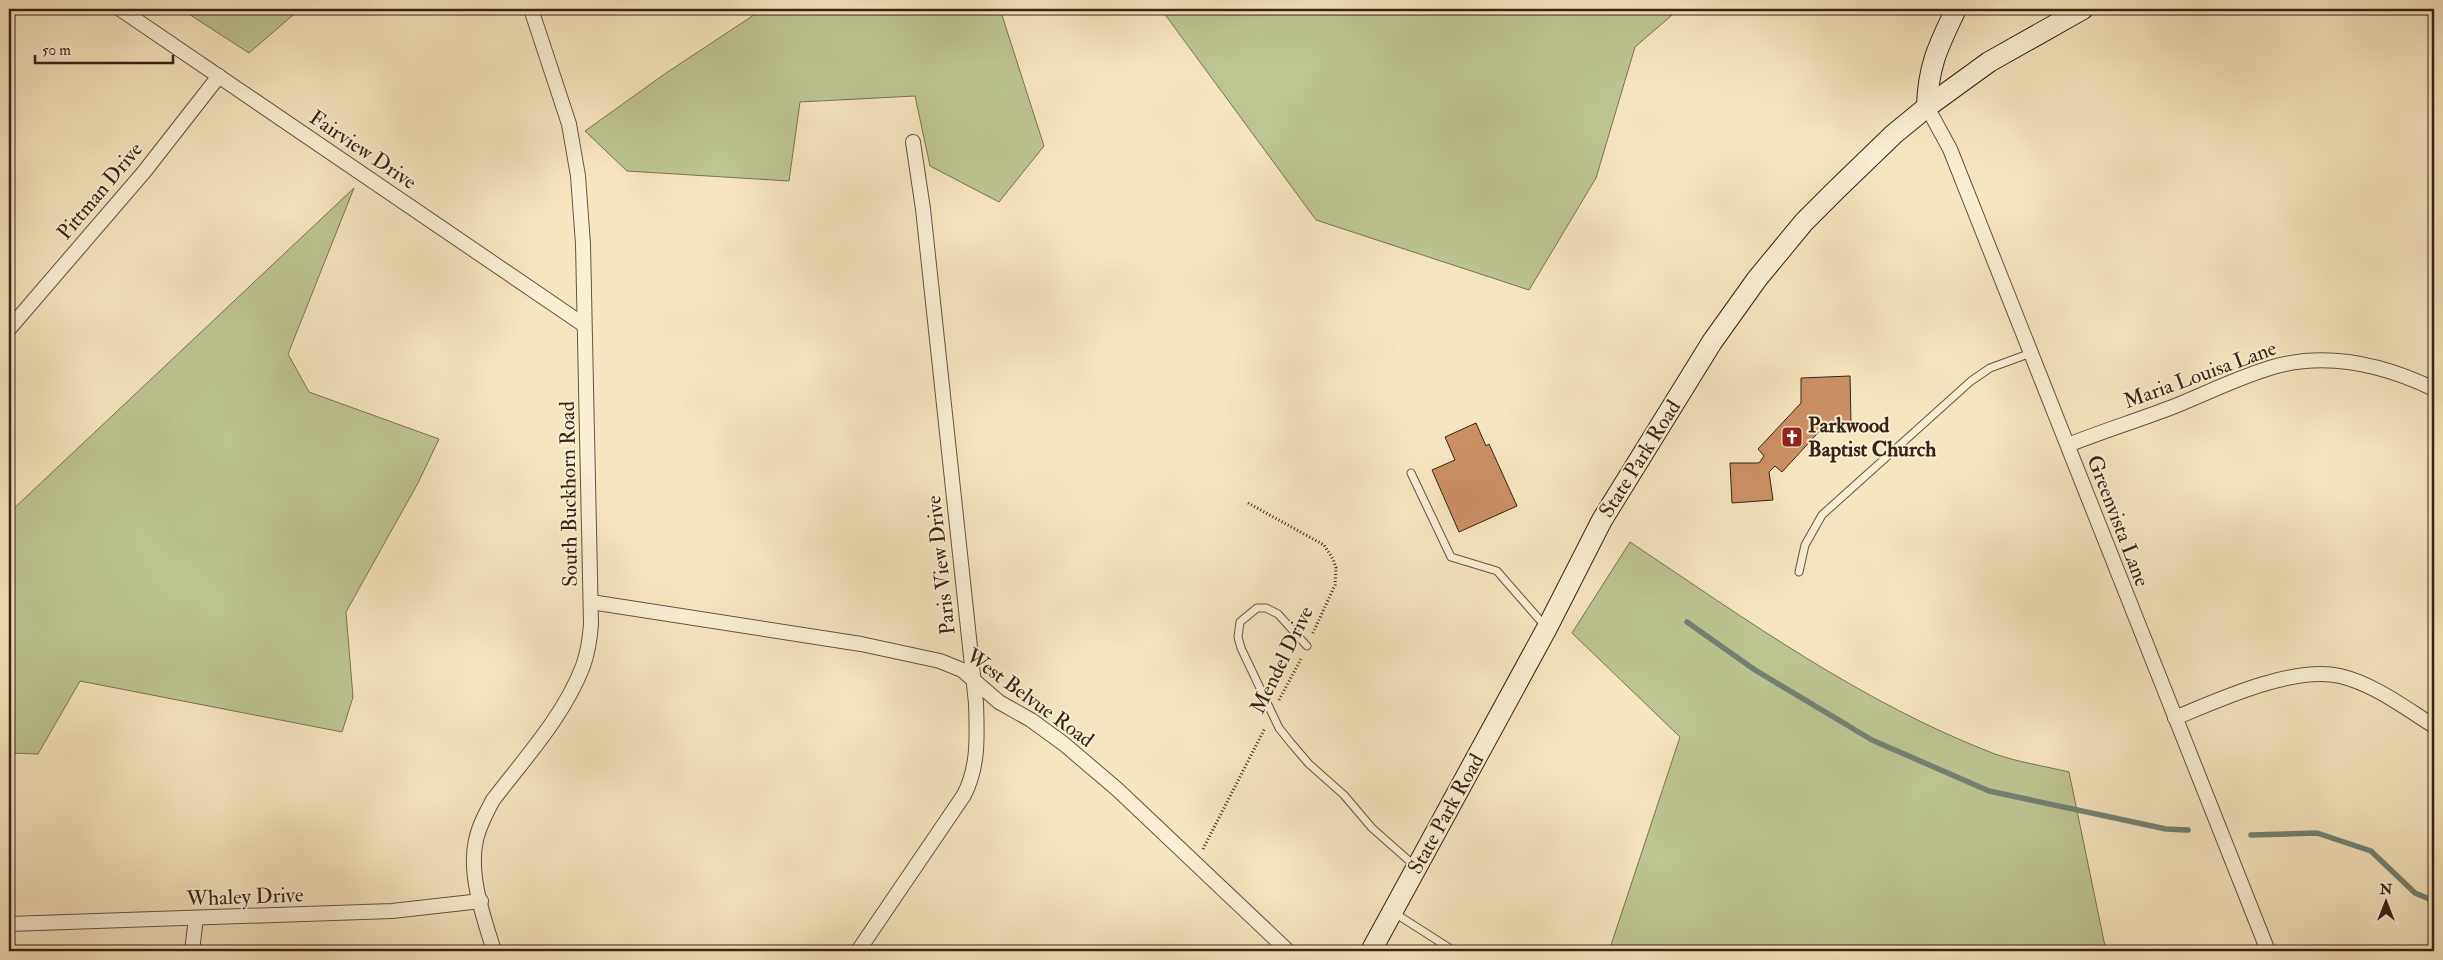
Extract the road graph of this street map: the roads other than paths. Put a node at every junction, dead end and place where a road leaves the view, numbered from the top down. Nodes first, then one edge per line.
1 (120, 9) edge
2 (531, 9) edge
3 (1956, 9) edge
4 (2083, 9) edge
5 (219, 76) junction
6 (1927, 107) junction
7 (913, 142) dead end
8 (584, 325) junction
9 (9, 329) edge
10 (2031, 353) junction
11 (2434, 389) edge
12 (2068, 445) junction
13 (1412, 473) dead end
14 (1799, 572) dead end
15 (591, 602) junction
16 (1547, 628) junction
17 (1307, 646) road end
18 (973, 677) junction
19 (2176, 718) junction
20 (2434, 726) edge
21 (1417, 868) junction
22 (481, 901) junction
23 (1392, 912) junction
24 (196, 918) junction
25 (9, 924) edge
26 (192, 951) edge
27 (494, 951) edge
28 (858, 951) edge
29 (1288, 951) edge
30 (1371, 951) edge
31 (1454, 951) edge
32 (2268, 951) edge

1 - 5 street, Fairview Drive
2 - 8 street, South Buckhorn Road
3 - 6 main road
4 - 6 main road, State Park Road
5 - 8 street, Fairview Drive
5 - 9 street, Pittman Drive
6 - 10 street, Greenvista Lane
6 - 16 main road, State Park Road
7 - 18 street, Paris View Drive
8 - 15 street, South Buckhorn Road
10 - 12 street, Greenvista Lane
10 - 14 lane
11 - 12 street, Maria Louisa Lane
12 - 19 street, Greenvista Lane
13 - 16 lane
15 - 18 street, West Belvue Road
15 - 22 street, South Buckhorn Road
16 - 21 main road, State Park Road
17 - 21 lane
18 - 28 street, Paris View Drive
18 - 29 street, West Belvue Road
19 - 20 street
19 - 32 street, Greenvista Lane
21 - 23 main road, State Park Road
22 - 24 street, Whaley Drive
22 - 27 street, South Buckhorn Road
23 - 30 main road, State Park Road
23 - 31 lane
24 - 25 street, Whaley Drive
24 - 26 street

